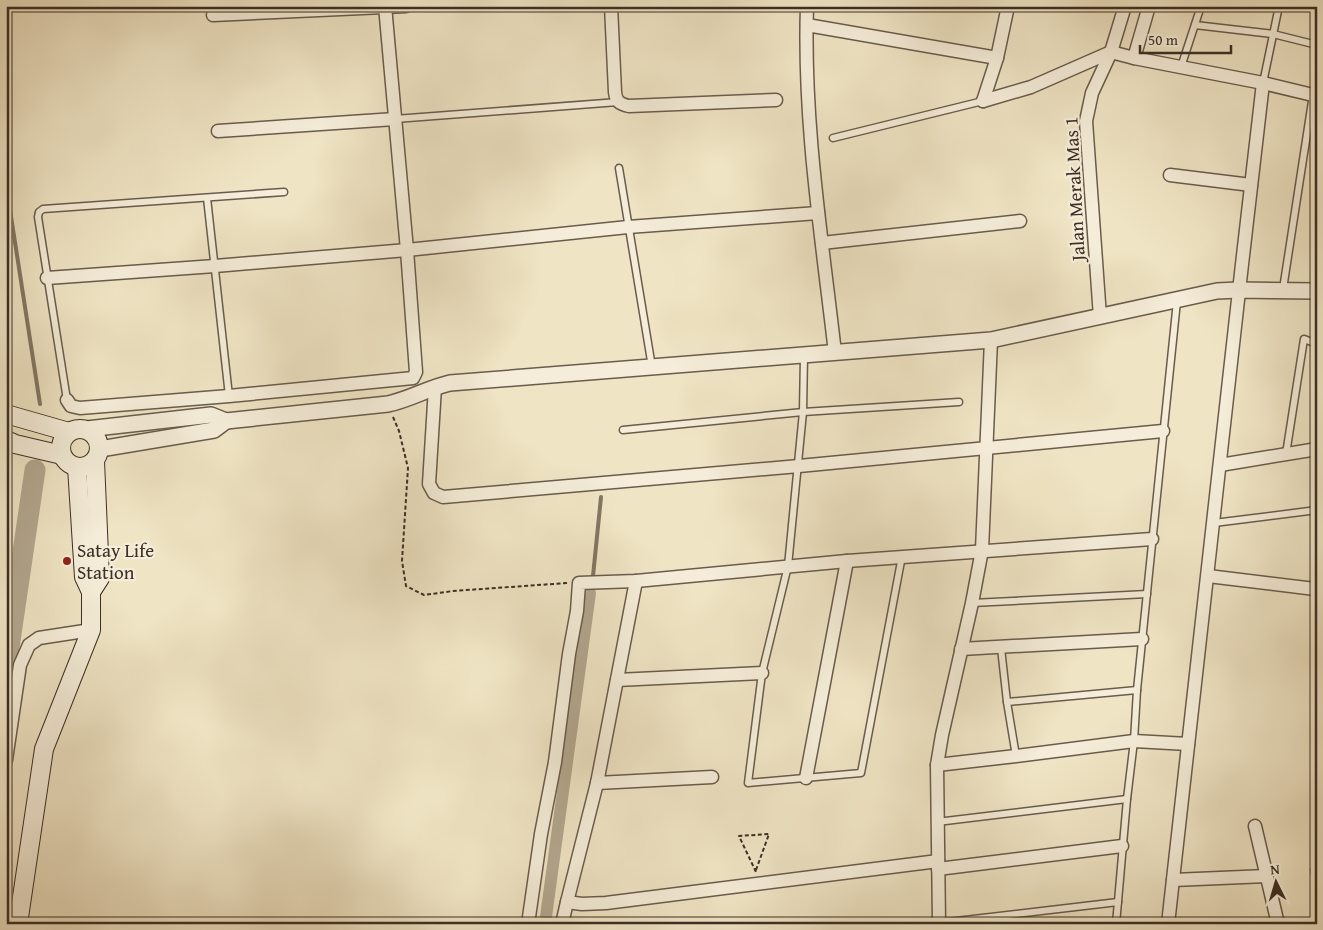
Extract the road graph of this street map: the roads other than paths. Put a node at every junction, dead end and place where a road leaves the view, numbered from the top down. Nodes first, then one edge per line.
1 (406, 6) edge
2 (611, 6) edge
3 (807, 6) edge
4 (1008, 6) edge
5 (1125, 6) edge
6 (1150, 6) edge
7 (1201, 6) edge
8 (1279, 6) edge
9 (385, 7) edge
10 (213, 15) dead end
11 (807, 25) junction
12 (1195, 25) junction
13 (1273, 34) junction
14 (1317, 45) edge
15 (1111, 52) junction
16 (997, 58) junction
17 (1134, 58) junction
18 (1181, 67) junction
19 (1263, 83) junction
20 (1315, 96) edge
21 (776, 100) dead end
22 (983, 101) junction
23 (618, 102) junction
24 (395, 119) junction
25 (218, 131) dead end
26 (832, 138) dead end
27 (619, 168) dead end
28 (1170, 175) dead end
29 (1251, 186) junction
30 (284, 192) dead end
31 (207, 198) junction
32 (818, 213) junction
33 (1020, 221) dead end
34 (628, 227) junction
35 (822, 243) junction
36 (408, 250) junction
37 (215, 266) junction
38 (47, 278) junction
39 (1238, 290) junction
40 (1283, 291) junction
41 (1317, 292) edge
42 (1177, 299) junction
43 (1100, 317) junction
44 (991, 340) junction
45 (1317, 344) edge
46 (835, 353) junction
47 (804, 356) junction
48 (652, 368) junction
49 (436, 386) junction
50 (229, 396) junction
51 (67, 400) joint
52 (959, 402) dead end
53 (804, 412) junction
54 (6, 414) edge
55 (226, 421) junction
56 (87, 429) junction
57 (623, 430) dead end
58 (1163, 431) junction
59 (69, 432) junction
60 (6, 440) edge
61 (986, 448) junction
62 (1317, 449) edge
63 (1286, 454) junction
64 (62, 455) junction
65 (97, 455) junction
66 (1220, 465) junction
67 (799, 466) junction
68 (77, 467) junction
69 (1317, 510) edge
70 (1214, 523) junction
71 (1152, 539) junction
72 (982, 550) junction
73 (902, 556) junction
74 (847, 561) junction
75 (788, 566) junction
76 (1208, 576) junction
77 (636, 581) junction
78 (1316, 589) dead end
79 (91, 592) junction
80 (1147, 594) junction
81 (972, 603) junction
82 (91, 630) junction
83 (1142, 639) junction
84 (1001, 648) junction
85 (962, 649) junction
86 (762, 673) junction
87 (617, 680) junction
88 (1137, 690) junction
89 (1007, 702) junction
90 (1134, 740) junction
91 (1188, 744) junction
92 (1016, 756) junction
93 (6, 760) edge
94 (937, 765) junction
95 (712, 778) dead end
96 (806, 778) junction
97 (597, 783) junction
98 (1127, 799) junction
99 (937, 822) junction
100 (1256, 826) dead end
101 (1122, 846) junction
102 (938, 865) junction
103 (1267, 876) junction
104 (1173, 880) junction
105 (567, 902) junction
106 (1118, 902) junction
107 (939, 923) edge
108 (18, 924) edge
109 (528, 924) edge
110 (562, 924) edge
111 (1116, 924) edge
112 (1168, 924) edge
113 (1278, 924) edge

1 - 9 street
2 - 23 street
3 - 11 street
4 - 16 street
5 - 15 street, Jalan Merak Mas 1
6 - 17 street
7 - 12 lane
8 - 13 lane
9 - 10 street
9 - 24 street
11 - 16 street
11 - 32 street
12 - 13 lane
12 - 18 lane
13 - 14 lane
13 - 19 lane
15 - 17 street
15 - 22 street
15 - 43 street, Jalan Merak Mas 1
16 - 22 street
17 - 18 street
18 - 19 street
19 - 20 street
19 - 29 street
20 - 40 lane
21 - 23 street
22 - 26 lane
23 - 24 lane
24 - 25 street
24 - 36 street
27 - 34 lane
28 - 29 street
29 - 39 street
30 - 31 lane
31 - 37 lane
31 - 38 lane
32 - 34 street
32 - 35 street
33 - 35 street
34 - 36 street
34 - 48 lane
35 - 46 street
36 - 37 street
36 - 50 street
37 - 38 street
37 - 50 lane
38 - 51 lane
39 - 40 street
39 - 42 street
39 - 66 street
40 - 41 street
42 - 43 street
42 - 58 lane
43 - 44 street
44 - 46 street
44 - 61 street
45 - 63 lane
46 - 47 street
47 - 48 street
47 - 53 lane
48 - 49 street
49 - 55 street
49 - 67 street
50 - 51 street
52 - 53 lane
53 - 57 lane
53 - 67 lane
54 - 59 main road
55 - 56 street
55 - 65 street
56 - 59 main road
56 - 65 main road
58 - 61 street
58 - 71 lane
59 - 64 main road
60 - 64 main road
61 - 67 street
61 - 72 street
62 - 63 street
63 - 66 street
64 - 68 main road
65 - 68 main road
65 - 79 main road
66 - 70 street
67 - 75 lane
68 - 79 main road
69 - 70 lane
70 - 76 street
71 - 72 street
71 - 80 lane
72 - 73 street
72 - 81 street
73 - 74 street
73 - 96 lane
74 - 75 street
74 - 96 street
75 - 77 street
75 - 86 lane
76 - 78 street
76 - 91 street
77 - 87 street
77 - 109 street
79 - 82 main road
80 - 81 lane
80 - 83 lane
81 - 85 street
82 - 93 street
82 - 108 main road
83 - 84 street
83 - 88 lane
84 - 85 street
84 - 89 lane
85 - 94 street
86 - 87 street
86 - 96 lane
87 - 97 street
88 - 89 lane
88 - 90 lane
89 - 92 lane
90 - 91 street
90 - 92 street
90 - 98 lane
91 - 104 street
92 - 94 street
94 - 99 street
95 - 97 street
97 - 105 street
98 - 99 lane
98 - 101 lane
99 - 102 street
100 - 103 street
101 - 102 street
101 - 106 lane
102 - 105 street
102 - 107 street
103 - 104 street
103 - 113 street
104 - 112 street
105 - 110 street
106 - 107 lane
106 - 111 lane

